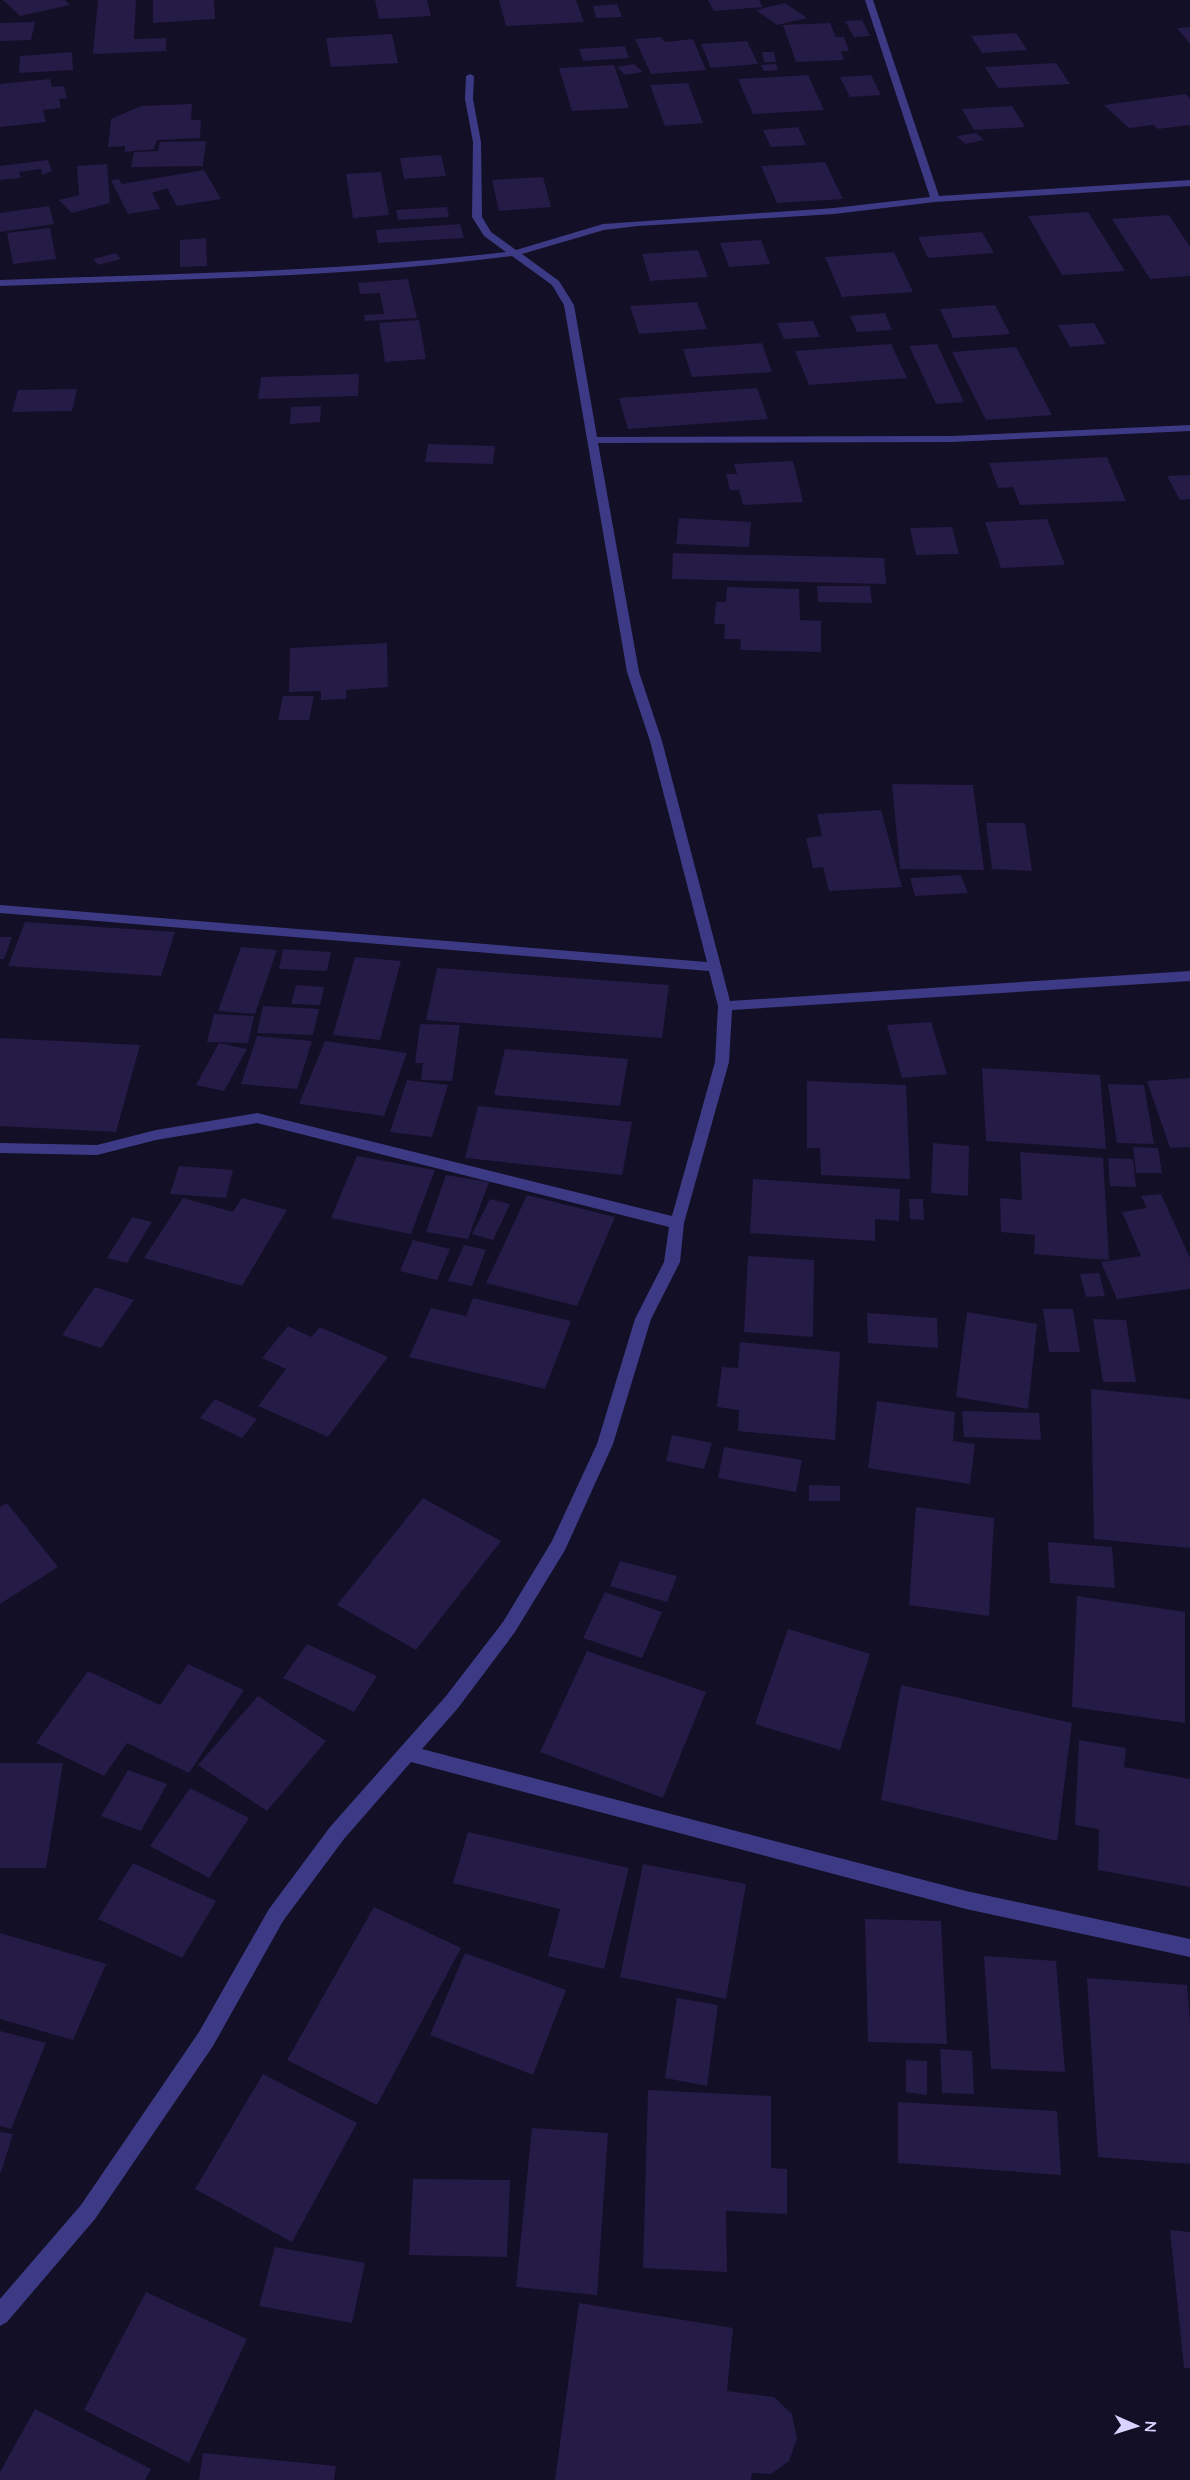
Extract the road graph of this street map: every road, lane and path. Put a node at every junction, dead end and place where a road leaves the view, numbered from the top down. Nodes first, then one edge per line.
1 (869, 0) edge
2 (470, 76) dead end
3 (1190, 183) edge
4 (935, 199) junction
5 (516, 253) junction
6 (0, 283) edge
7 (1190, 428) edge
8 (593, 440) junction
9 (0, 909) edge
10 (715, 967) junction
11 (1190, 976) edge
12 (725, 1006) junction
13 (0, 1148) edge
14 (677, 1223) junction
15 (408, 1753) junction
16 (1190, 1948) edge
17 (0, 2315) edge

1 - 4 street
2 - 5 street
3 - 4 street
4 - 5 street
5 - 6 street
5 - 8 street
7 - 8 street
8 - 10 street
9 - 10 street
10 - 12 street
11 - 12 street
12 - 14 street
13 - 14 street
14 - 15 street
15 - 16 street
15 - 17 street

